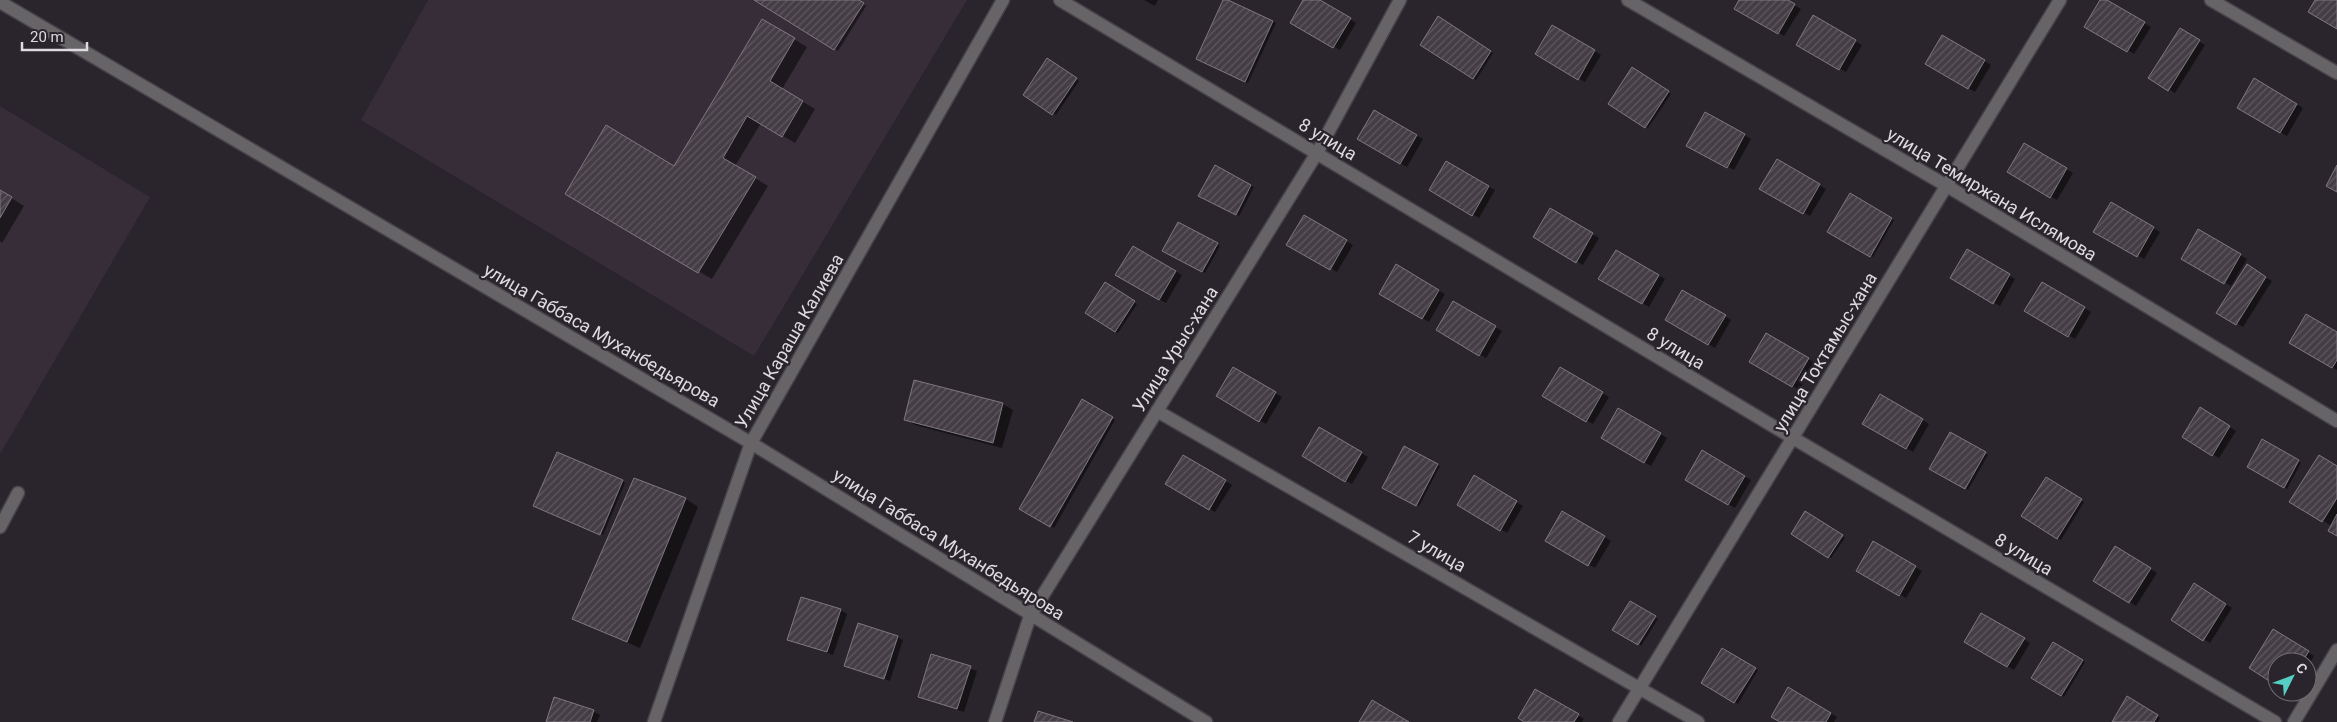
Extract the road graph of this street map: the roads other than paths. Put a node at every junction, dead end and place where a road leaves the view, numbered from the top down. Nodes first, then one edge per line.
1 (1003, 0) edge
2 (1060, 0) edge
3 (1400, 0) edge
4 (1628, 0) edge
5 (2060, 0) edge
6 (2211, 0) edge
7 (0, 2) edge
8 (2337, 73) edge
9 (1317, 153) junction
10 (1947, 186) junction
11 (1157, 412) junction
12 (2337, 420) edge
13 (1793, 438) junction
14 (751, 443) junction
15 (18, 493) dead end
16 (0, 527) edge
17 (1030, 616) junction
18 (2337, 650) edge
19 (1640, 688) junction
20 (654, 722) edge
21 (995, 722) edge
22 (1206, 722) edge
23 (1619, 722) edge
24 (1698, 722) edge
25 (2275, 722) edge
26 (2294, 722) edge

1 - 14 street, Улица Караша Калиева
2 - 9 street, 8 улица
3 - 9 street, Улица Урыс-хана
4 - 10 street, улица Темиржана Ислямова
5 - 10 street, улица Токтамыс-хана
6 - 8 street
7 - 14 street, улица Габбаса Муханбедьярова
9 - 11 street, Улица Урыс-хана
9 - 13 street, 8 улица
10 - 12 street, улица Темиржана Ислямова
10 - 13 street, улица Токтамыс-хана
11 - 17 street, Улица Урыс-хана
11 - 19 street, 7 улица
13 - 19 street, улица Токтамыс-хана
13 - 25 street, 8 улица
14 - 17 street, улица Габбаса Муханбедьярова
14 - 20 street, Улица Караша Калиева
15 - 16 street
17 - 21 street, Улица Урыс-хана
17 - 22 street, улица Габбаса Муханбедьярова
18 - 26 street
19 - 23 street, улица Токтамыс-хана
19 - 24 street, 7 улица

